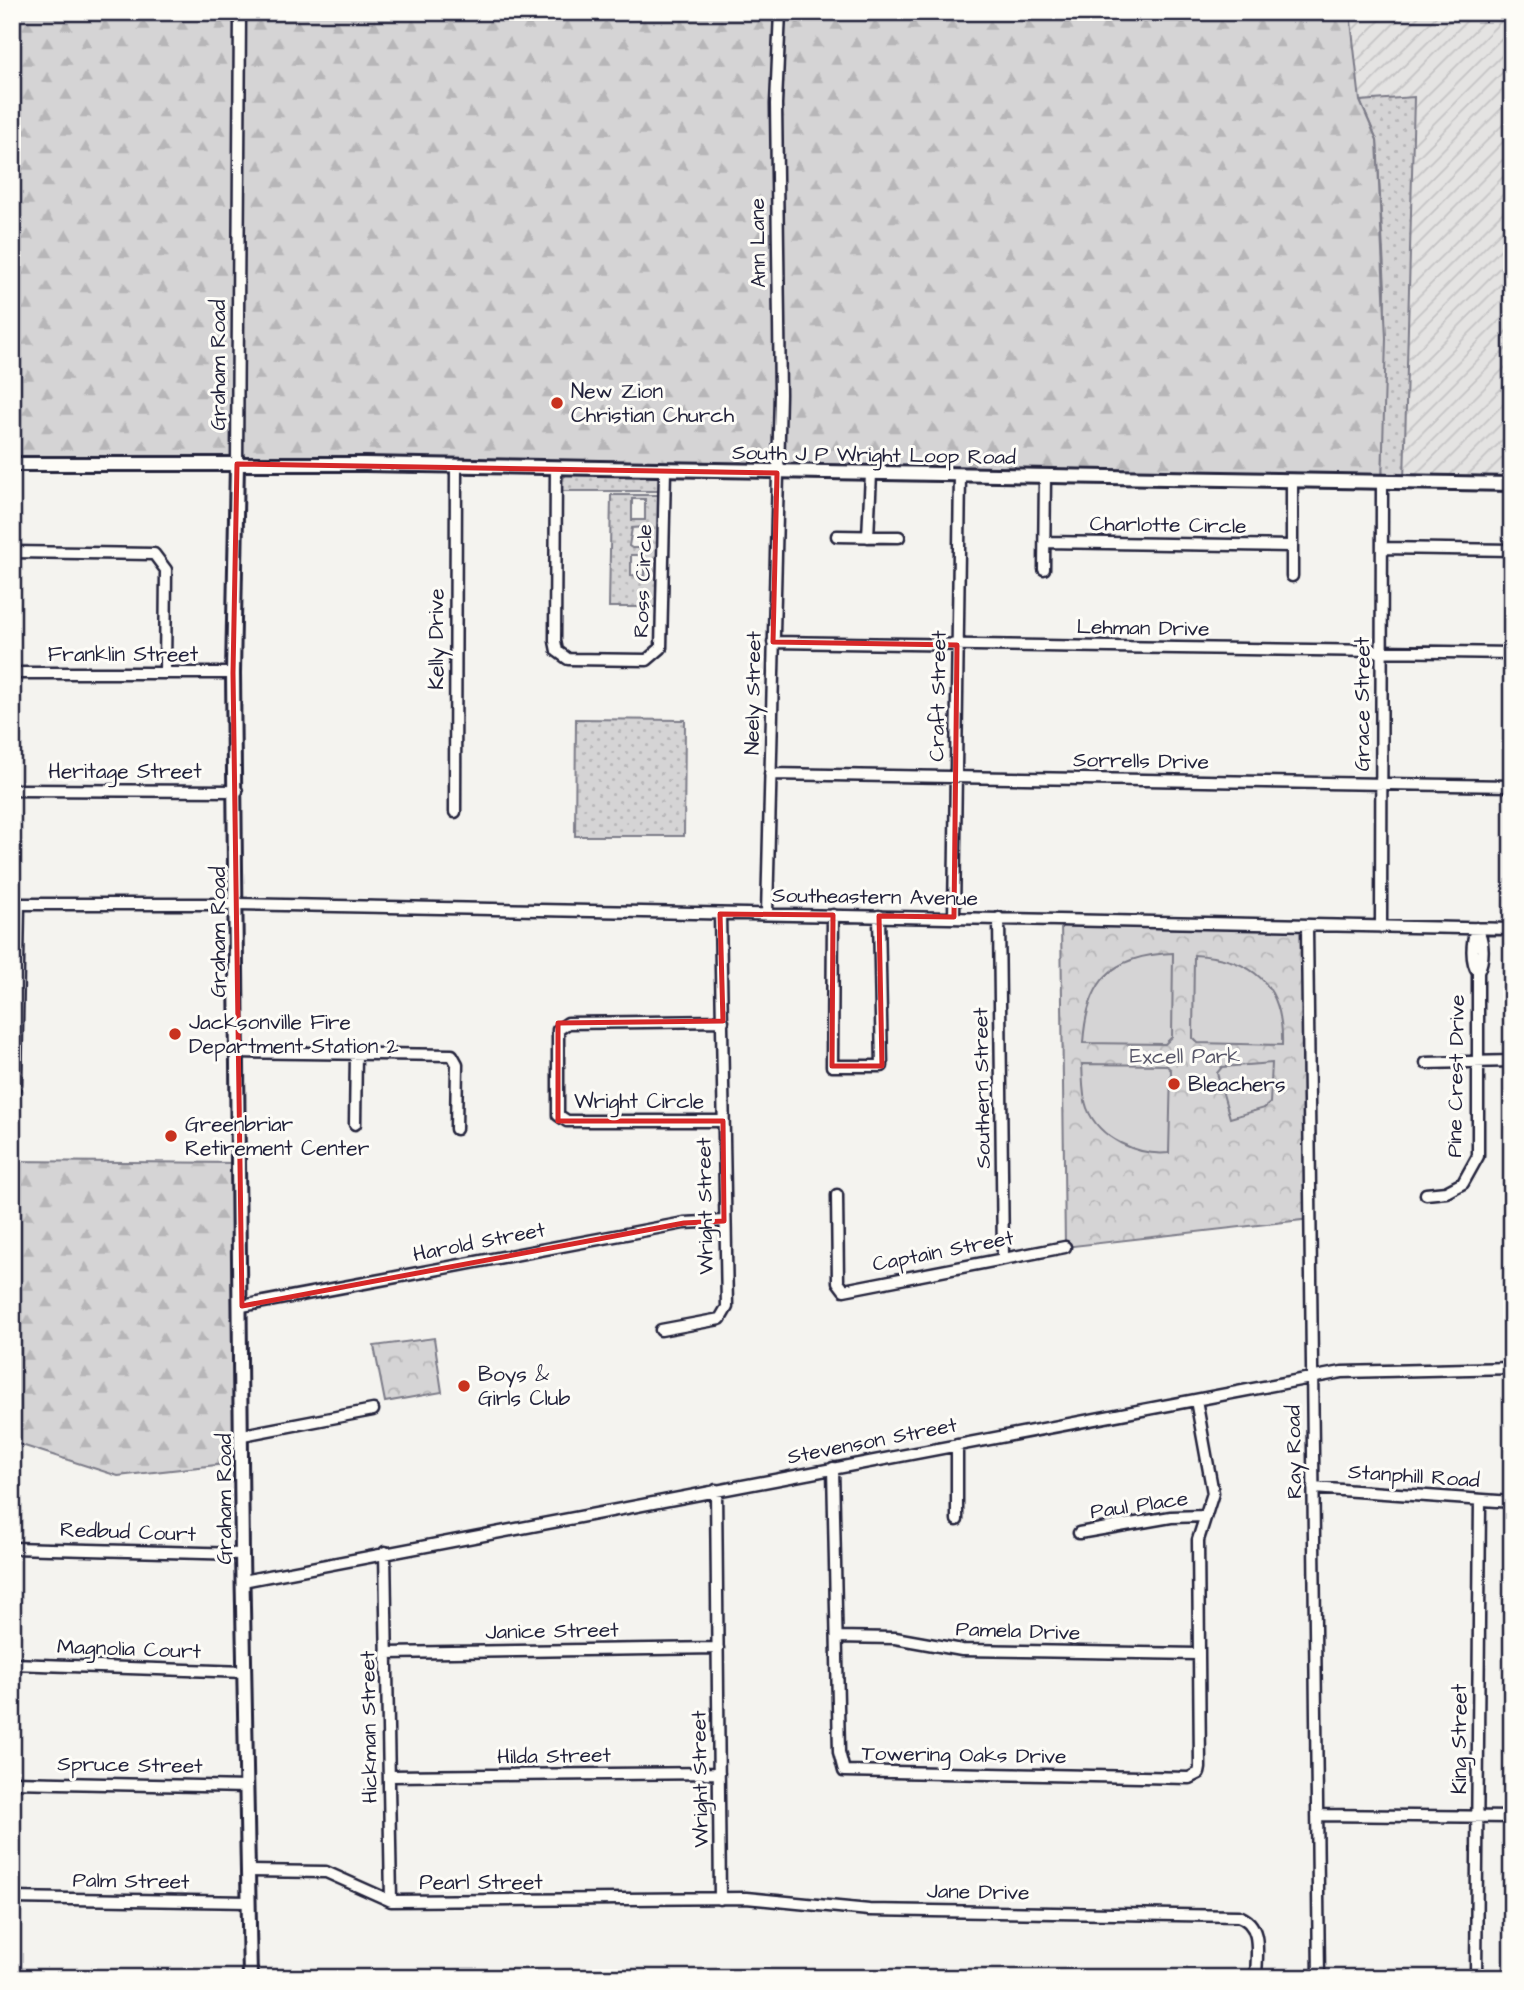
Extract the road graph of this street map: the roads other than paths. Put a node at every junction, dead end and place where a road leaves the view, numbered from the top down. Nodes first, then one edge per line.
1 (240, 12) edge
2 (780, 12) edge
3 (12, 464) edge
4 (237, 464) junction
5 (456, 466) junction
6 (556, 467) junction
7 (665, 471) junction
8 (777, 474) junction
9 (871, 474) junction
10 (960, 475) junction
11 (1045, 476) junction
12 (1292, 480) junction
13 (1382, 482) junction
14 (1512, 484) edge
15 (837, 536) dead end
16 (868, 537) junction
17 (899, 537) dead end
18 (1045, 542) junction
19 (1292, 546) junction
20 (1382, 548) junction
21 (1512, 550) edge
22 (12, 552) edge
23 (1044, 569) dead end
24 (1292, 576) dead end
25 (773, 642) junction
26 (957, 645) junction
27 (1382, 651) junction
28 (1512, 653) edge
29 (12, 673) edge
30 (165, 673) junction
31 (233, 673) junction
32 (770, 774) junction
33 (956, 777) junction
34 (1381, 784) junction
35 (1512, 786) edge
36 (12, 790) edge
37 (237, 791) junction
38 (455, 812) dead end
39 (15, 904) edge
40 (237, 904) junction
41 (720, 914) junction
42 (767, 914) junction
43 (833, 915) junction
44 (879, 916) junction
45 (954, 917) junction
46 (999, 918) junction
47 (1307, 926) junction
48 (1381, 927) junction
49 (1476, 929) junction
50 (1512, 929) edge
51 (723, 1021) junction
52 (237, 1052) junction
53 (356, 1053) junction
54 (1476, 1061) junction
55 (1512, 1061) edge
56 (1426, 1063) dead end
57 (12, 1094) edge
58 (723, 1121) junction
59 (355, 1124) dead end
60 (456, 1129) dead end
61 (1426, 1194) dead end
62 (837, 1195) dead end
63 (724, 1221) junction
64 (1065, 1247) dead end
65 (1003, 1258) junction
66 (242, 1306) junction
67 (661, 1330) dead end
68 (1512, 1368) edge
69 (1312, 1378) junction
70 (1196, 1400) junction
71 (373, 1410) dead end
72 (243, 1435) junction
73 (957, 1445) junction
74 (832, 1468) junction
75 (1314, 1488) junction
76 (716, 1490) junction
77 (1480, 1500) junction
78 (1512, 1502) edge
79 (1205, 1516) junction
80 (957, 1520) dead end
81 (1079, 1533) dead end
82 (12, 1548) edge
83 (384, 1552) junction
84 (242, 1554) junction
85 (243, 1581) junction
86 (837, 1637) junction
87 (718, 1648) junction
88 (386, 1653) junction
89 (1198, 1654) junction
90 (12, 1664) edge
91 (245, 1672) junction
92 (719, 1773) junction
93 (389, 1776) junction
94 (12, 1782) edge
95 (247, 1787) junction
96 (1317, 1815) junction
97 (1477, 1817) junction
98 (1512, 1817) edge
99 (248, 1871) junction
100 (12, 1898) edge
101 (720, 1899) junction
102 (391, 1901) junction
103 (249, 1902) junction
104 (250, 1978) edge
105 (1256, 1978) edge
106 (1319, 1978) edge
107 (1476, 1978) edge

1 - 4 street, Graham Road
2 - 8 street, Ann Lane
3 - 4 main road, South J P Wright Loop Road
4 - 5 main road, South J P Wright Loop Road
4 - 31 main road, Graham Road
5 - 6 main road, South J P Wright Loop Road
5 - 38 street, Kelly Drive
6 - 7 main road, South J P Wright Loop Road
6 - 7 street, Ross Circle
7 - 8 main road, South J P Wright Loop Road
8 - 9 main road, South J P Wright Loop Road
8 - 25 street, Neely Street
9 - 10 main road, South J P Wright Loop Road
9 - 16 street
10 - 11 main road, South J P Wright Loop Road
10 - 26 street, Craft Street
11 - 12 main road, South J P Wright Loop Road
11 - 18 street
12 - 13 main road, South J P Wright Loop Road
12 - 19 street
13 - 14 main road, South J P Wright Loop Road
13 - 20 street, Grace Street
15 - 16 street
16 - 17 street
18 - 19 street, Charlotte Circle
18 - 23 street
19 - 24 street
20 - 21 street
20 - 27 street, Grace Street
22 - 30 street
25 - 26 street, Lehman Drive
25 - 32 street, Neely Street
26 - 27 street, Lehman Drive
26 - 33 street, Craft Street
27 - 28 street, Lehman Drive
27 - 34 street, Grace Street
29 - 30 street, Franklin Street
30 - 31 street, Franklin Street
31 - 37 main road, Graham Road
32 - 33 street, Sorrells Drive
32 - 42 street, Neely Street
33 - 34 street, Sorrells Drive
33 - 45 street, Craft Street
34 - 35 street, Sorrells Drive
34 - 48 street, Grace Street
36 - 37 street, Heritage Street
37 - 40 main road, Graham Road
39 - 40 street, Southeastern Avenue
39 - 57 street
40 - 41 street, Southeastern Avenue
40 - 52 main road, Graham Road
41 - 42 street, Southeastern Avenue
41 - 51 street, Wright Street
42 - 43 street, Southeastern Avenue
43 - 44 street, Southeastern Avenue
43 - 44 street
44 - 45 street, Southeastern Avenue
45 - 46 street, Southeastern Avenue
46 - 47 street, Southeastern Avenue
46 - 65 street, Southern Street
47 - 48 street, Southeastern Avenue
47 - 69 street, Ray Road
48 - 49 street, Southeastern Avenue
49 - 50 street, Southeastern Avenue
49 - 54 street, Pine Crest Drive
51 - 58 street, Wright Street
51 - 58 street, Wright Circle
52 - 53 street
52 - 66 main road, Graham Road
53 - 59 street
53 - 60 street
54 - 55 street
54 - 56 street
54 - 61 street, Pine Crest Drive
58 - 63 street, Wright Street
62 - 65 street, Captain Street
63 - 66 street, Harold Street
63 - 67 street, Wright Street
64 - 65 street, Captain Street
66 - 72 main road, Graham Road
68 - 69 street, Stevenson Street
69 - 70 street, Stevenson Street
69 - 75 street, Ray Road
70 - 73 street, Stevenson Street
70 - 79 street
71 - 72 street
72 - 84 main road, Graham Road
73 - 74 street, Stevenson Street
73 - 80 street
74 - 76 street, Stevenson Street
74 - 86 street, Towering Oaks Drive
75 - 77 street, Stanphill Road
75 - 96 street, Ray Road
76 - 83 street, Stevenson Street
76 - 87 street, Wright Street
77 - 78 street, Stanphill Road
77 - 97 street, King Street
79 - 81 street, Paul Place
79 - 89 street
82 - 84 street, Redbud Court
83 - 85 street, Stevenson Street
83 - 88 street, Hickman Street
84 - 85 main road, Graham Road
85 - 91 main road, Graham Road
86 - 89 street, Pamela Drive
86 - 89 street, Towering Oaks Drive
87 - 88 street, Janice Street
87 - 92 street, Wright Street
88 - 93 street, Hickman Street
90 - 91 street, Magnolia Court
91 - 95 main road, Graham Road
92 - 93 street, Hilda Street
92 - 101 street, Wright Street
93 - 102 street, Hickman Street
94 - 95 street, Spruce Street
95 - 99 main road, Graham Road
96 - 97 street
96 - 106 street, Ray Road
97 - 98 street
97 - 107 street, King Street
99 - 102 street, Pearl Street
99 - 103 main road, Graham Road
100 - 103 street, Palm Street
101 - 102 street, Pearl Street
101 - 105 street, Jane Drive
103 - 104 main road, Graham Road

